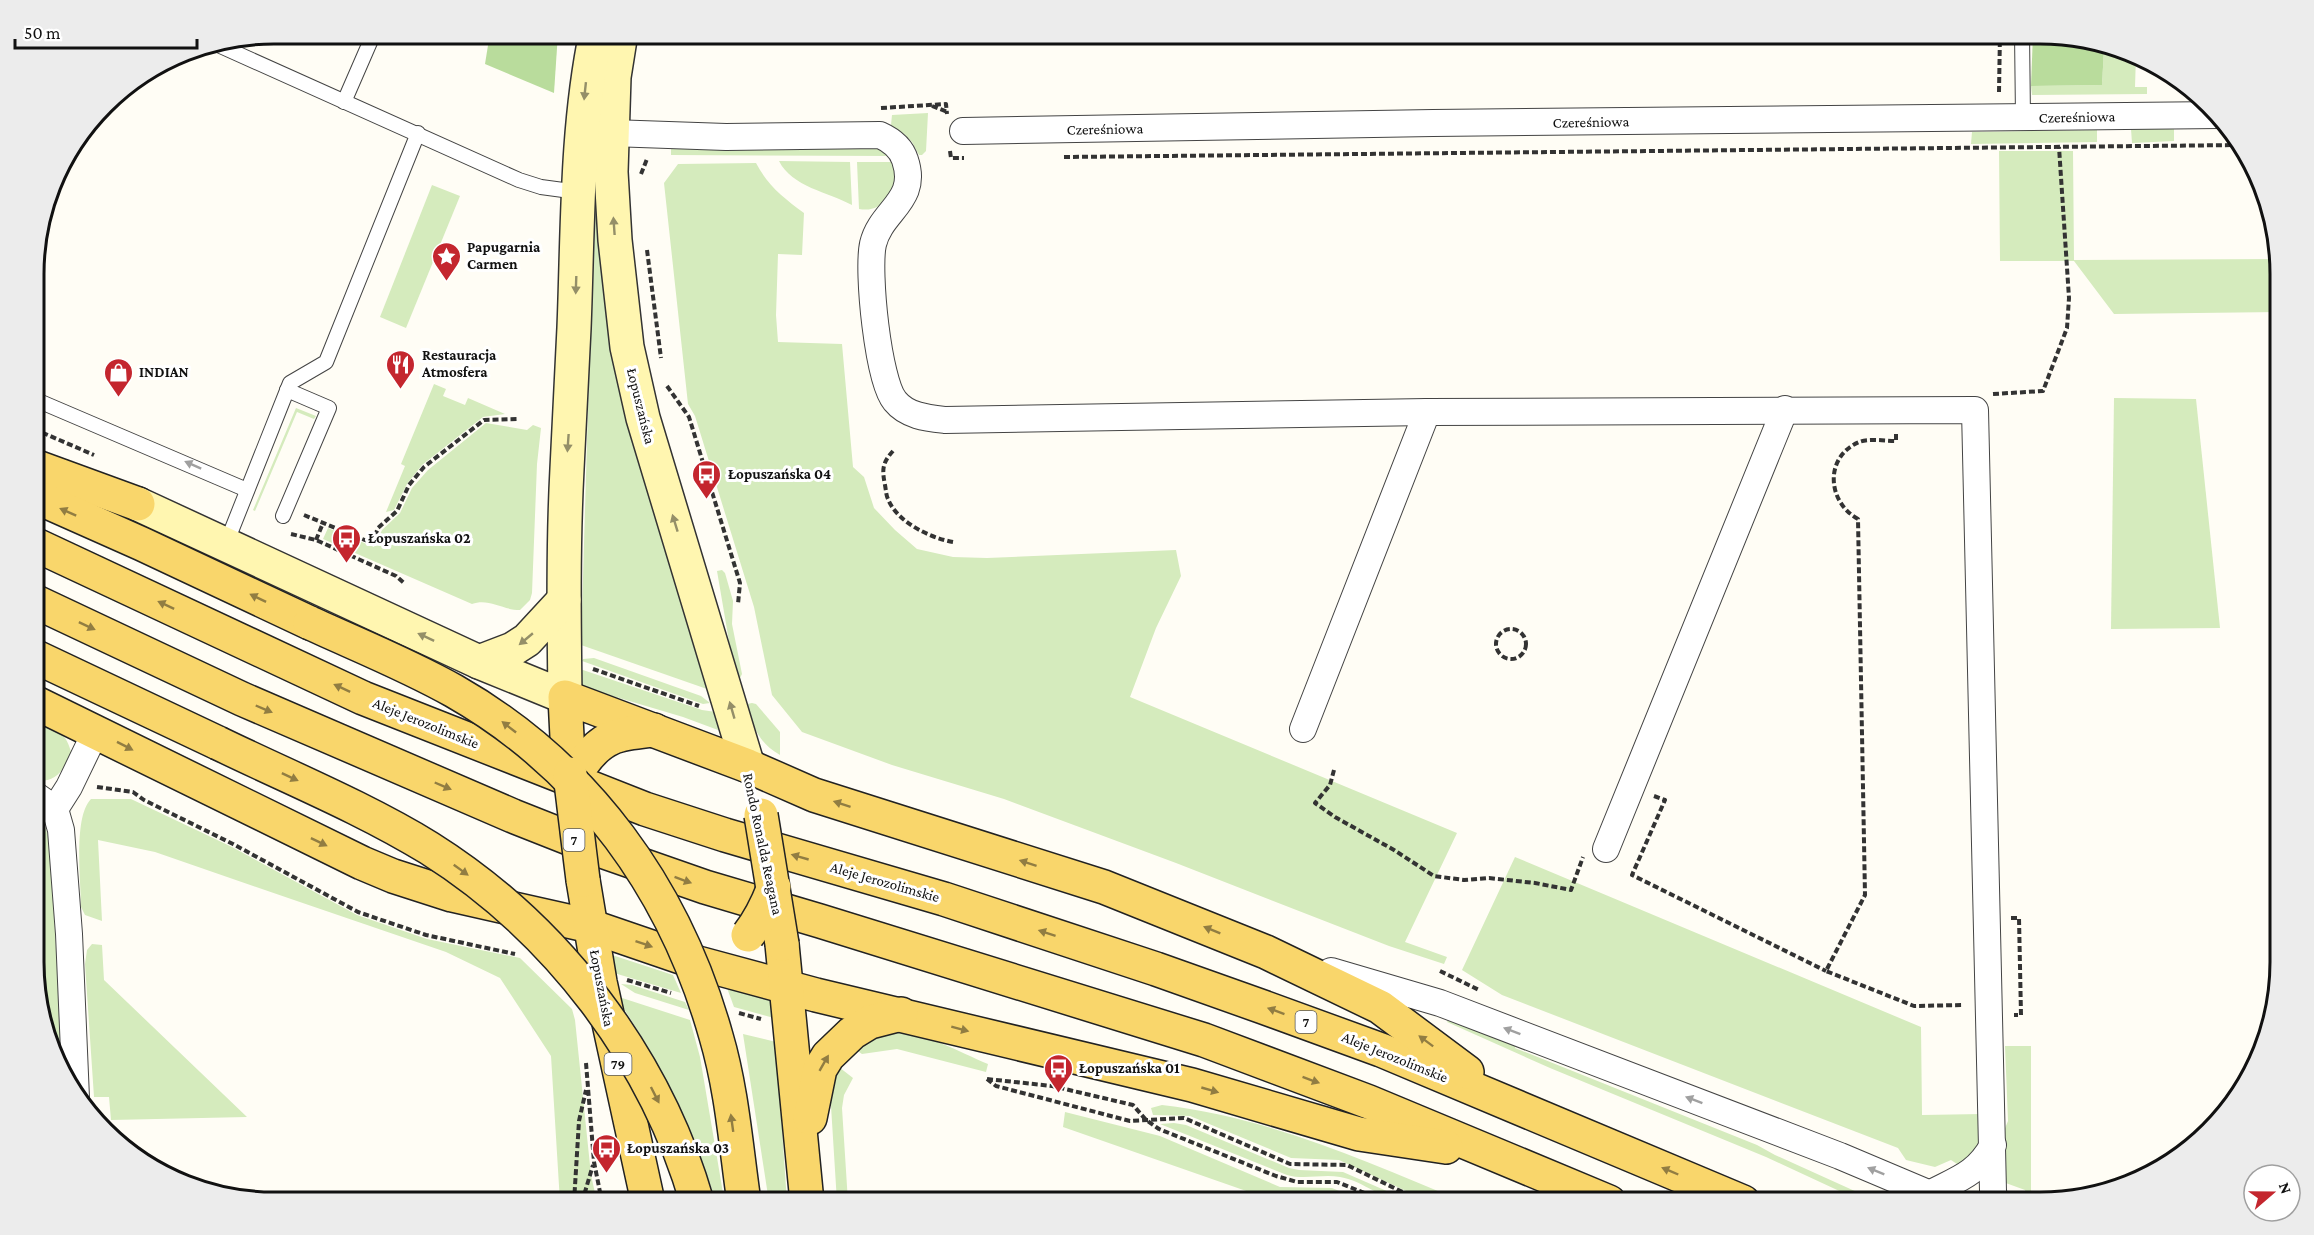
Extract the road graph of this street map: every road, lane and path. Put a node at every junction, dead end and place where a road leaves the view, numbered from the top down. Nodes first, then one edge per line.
1 (369, 44) edge
2 (594, 44) edge
3 (619, 44) edge
4 (2000, 44) edge
5 (2022, 44) edge
6 (226, 48) edge
7 (1999, 100) dead end
8 (344, 102) junction
9 (881, 108) dead end
10 (2207, 115) edge
11 (2024, 117) junction
12 (418, 133) junction
13 (611, 133) junction
14 (953, 134) junction
15 (2231, 145) edge
16 (2059, 147) junction
17 (649, 155) dead end
18 (1058, 157) dead end
19 (975, 158) dead end
20 (639, 183) dead end
21 (578, 192) junction
22 (646, 242) dead end
23 (661, 359) dead end
24 (664, 382) dead end
25 (287, 390) junction
26 (1989, 401) dead end
27 (44, 403) edge
28 (1785, 409) junction
29 (1896, 409) junction
30 (1427, 412) junction
31 (518, 419) dead end
32 (44, 434) edge
33 (76, 448) dead end
34 (892, 451) dead end
35 (44, 458) edge
36 (44, 470) edge
37 (247, 490) junction
38 (44, 500) edge
39 (138, 504) junction
40 (285, 512) joint
41 (322, 523) junction
42 (281, 532) dead end
43 (316, 540) junction
44 (953, 542) dead end
45 (226, 544) junction
46 (44, 549) edge
47 (405, 584) dead end
48 (564, 600) junction
49 (738, 604) dead end
50 (44, 607) edge
51 (1496, 639) joint
52 (44, 661) edge
53 (479, 662) junction
54 (583, 665) dead end
55 (565, 697) junction
56 (44, 707) edge
57 (707, 708) dead end
58 (1303, 729) dead end
59 (655, 730) junction
60 (96, 731) junction
61 (748, 766) junction
62 (1334, 770) dead end
63 (574, 771) junction
64 (1631, 786) junction
65 (69, 787) junction
66 (45, 802) edge
67 (1594, 853) joint
68 (774, 887) junction
69 (2008, 918) dead end
70 (590, 926) junction
71 (1266, 952) junction
72 (523, 955) dead end
73 (698, 963) junction
74 (1440, 971) dead end
75 (1826, 971) junction
76 (1460, 979) dead end
77 (787, 986) junction
78 (2001, 1010) junction
79 (903, 1014) junction
80 (586, 1062) dead end
81 (75, 1079) edge
82 (588, 1083) junction
83 (1506, 1102) junction
84 (1146, 1120) junction
85 (1992, 1145) junction
86 (1495, 1154) junction
87 (803, 1161) junction
88 (594, 1162) junction
89 (575, 1192) edge
90 (585, 1192) edge
91 (600, 1192) edge
92 (646, 1192) edge
93 (694, 1192) edge
94 (742, 1192) edge
95 (806, 1192) edge
96 (1362, 1192) edge
97 (1402, 1192) edge
98 (1585, 1192) edge
99 (1719, 1192) edge
100 (1928, 1192) edge
101 (1946, 1192) edge
102 (1993, 1192) edge

1 - 8 lane
2 -> 21 main road
3 - 13 main road, Łopuszańska
4 - 7 path
5 - 11 lane
6 - 8 lane
8 - 12 lane
9 - 14 path
10 - 11 street, Czereśniowa
11 - 14 street, Czereśniowa
12 - 21 lane
12 - 25 lane
13 - 30 street
61 -> 13 main road, Łopuszańska
14 - 19 path
15 - 16 path
16 - 18 path
16 - 26 path
17 - 20 path
21 -> 48 main road
22 - 23 path
24 - 49 path
25 - 37 lane
25 - 40 lane
37 -> 27 lane
28 - 29 street
28 - 30 street
28 - 64 street
29 - 75 path
29 - 78 street
30 - 58 street
31 - 41 path
32 - 33 path
34 - 44 path
35 - 39 street
36 - 39 main road
37 - 45 lane
94 -> 38 main road, bridge
39 - 45 main road
40 - 41 path
41 - 43 path
42 - 43 path
43 - 47 path
53 -> 45 main road
83 -> 46 main road, Aleje Jerozolimskie / 7
48 -> 53 main road
48 - 55 main road
50 -> 86 main road, 7
51 - 51 path
52 -> 93 main road, bridge
53 - 55 main road
54 - 57 path
55 - 59 main road, Rondo Ronalda Reagana
55 - 63 main road
56 - 60 main road
59 - 61 main road, Rondo Ronalda Reagana
59 - 63 main road
60 - 65 street
60 -> 70 main road
61 - 68 main road, Rondo Ronalda Reagana, bridge
71 -> 61 main road
62 - 67 path
63 - 70 main road, Łopuszańska, bridge
64 - 67 street
64 - 75 path
65 - 66 street
65 - 72 path
66 - 81 street
68 - 73 main road, bridge
68 - 77 main road, Rondo Ronalda Reagana, bridge
69 - 78 path
70 -> 73 main road
70 - 92 main road, Łopuszańska / 79
83 -> 71 main road
100 -> 71 street
73 - 77 main road
74 - 76 path
75 - 78 path
77 - 79 main road
77 - 87 main road
78 - 85 street
79 -> 86 main road
87 -> 79 main road
80 - 82 path
82 - 88 path
82 - 89 path
99 -> 83 main road, Aleje Jerozolimskie / 7
84 - 84 path
84 - 96 path
84 - 97 path
85 - 101 street
85 - 102 street
86 - 98 main road, 7
87 - 95 main road
88 - 90 path
88 - 91 path

